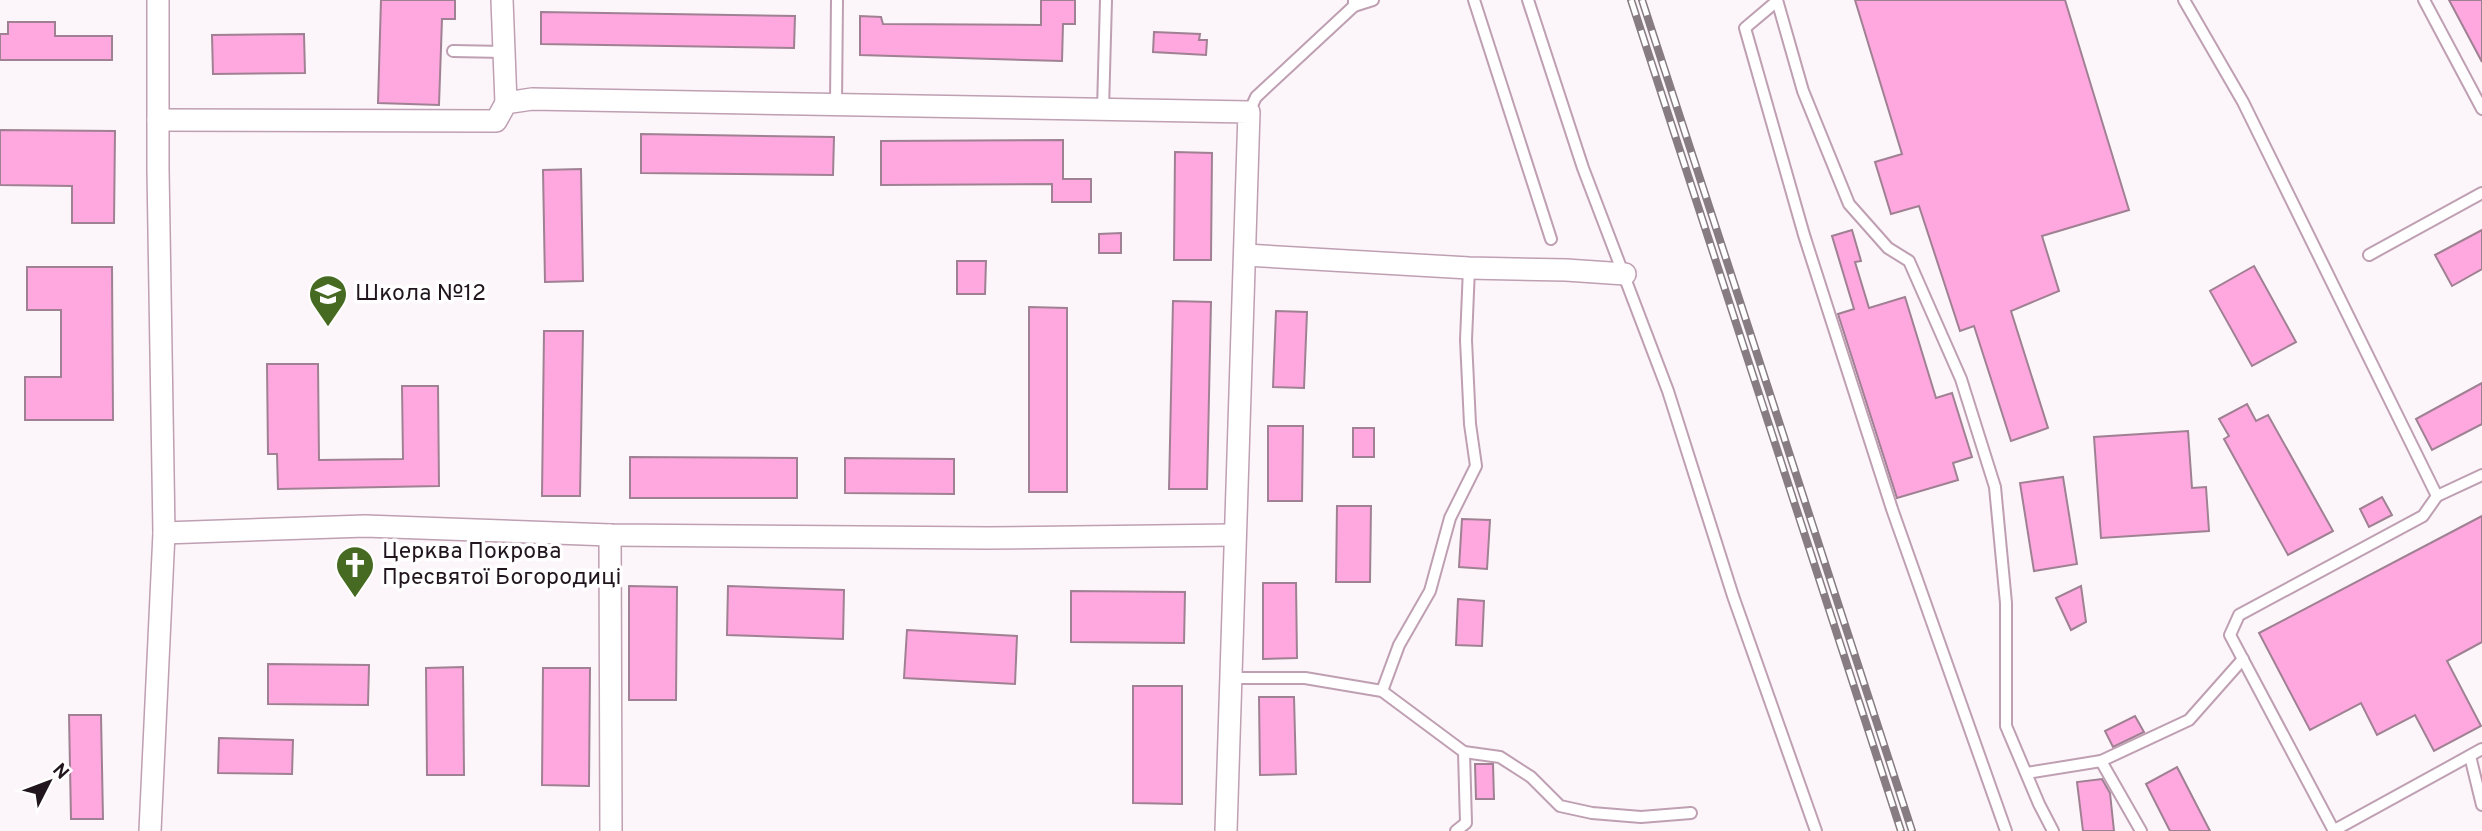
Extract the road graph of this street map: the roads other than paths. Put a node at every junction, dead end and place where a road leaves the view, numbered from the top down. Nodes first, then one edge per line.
1 (158, 0) edge
2 (502, 0) edge
3 (837, 0) edge
4 (1106, 0) edge
5 (1373, 0) edge
6 (1474, 0) edge
7 (1528, 0) edge
8 (2184, 0) edge
9 (2424, 0) edge
10 (1777, 1) edge
11 (1354, 3) edge
12 (453, 51) dead end
13 (504, 52) junction
14 (506, 103) junction
15 (836, 103) junction
16 (2482, 108) edge
17 (1103, 109) junction
18 (1249, 112) junction
19 (158, 120) junction
20 (2482, 193) edge
21 (1550, 239) dead end
22 (1245, 255) junction
23 (2370, 255) dead end
24 (1469, 268) junction
25 (1625, 274) junction
26 (2482, 475) edge
27 (2437, 496) junction
28 (164, 533) junction
29 (610, 535) junction
30 (1236, 535) junction
31 (2243, 659) junction
32 (1231, 678) junction
33 (1382, 691) junction
34 (2482, 749) edge
35 (1464, 752) junction
36 (2470, 756) junction
37 (2101, 761) junction
38 (2026, 773) junction
39 (2482, 805) edge
40 (1691, 813) dead end
41 (150, 831) edge
42 (611, 831) edge
43 (1226, 831) edge
44 (1456, 831) edge
45 (1816, 831) edge
46 (2006, 831) edge
47 (2053, 831) edge
48 (2141, 831) edge
49 (2333, 831) edge

1 - 19 street
2 - 13 street
3 - 15 lane
4 - 17 lane
5 - 11 lane
6 - 21 lane
7 - 25 lane
8 - 27 lane
9 - 16 lane
10 - 38 lane
10 - 46 lane
11 - 18 lane
12 - 13 lane
13 - 14 street
14 - 15 street
14 - 19 street
15 - 17 street
17 - 18 street
18 - 22 street
19 - 28 street
20 - 23 lane
22 - 24 street
22 - 30 street
24 - 25 street
24 - 33 lane
25 - 45 lane
26 - 27 lane
27 - 31 lane
28 - 29 street
28 - 41 street
29 - 30 street
29 - 42 street
30 - 32 street
31 - 37 lane
31 - 49 lane
32 - 33 lane
32 - 43 street
33 - 35 lane
34 - 36 lane
35 - 40 lane
35 - 44 lane
36 - 39 lane
36 - 49 lane
37 - 38 lane
37 - 48 lane
38 - 47 lane

